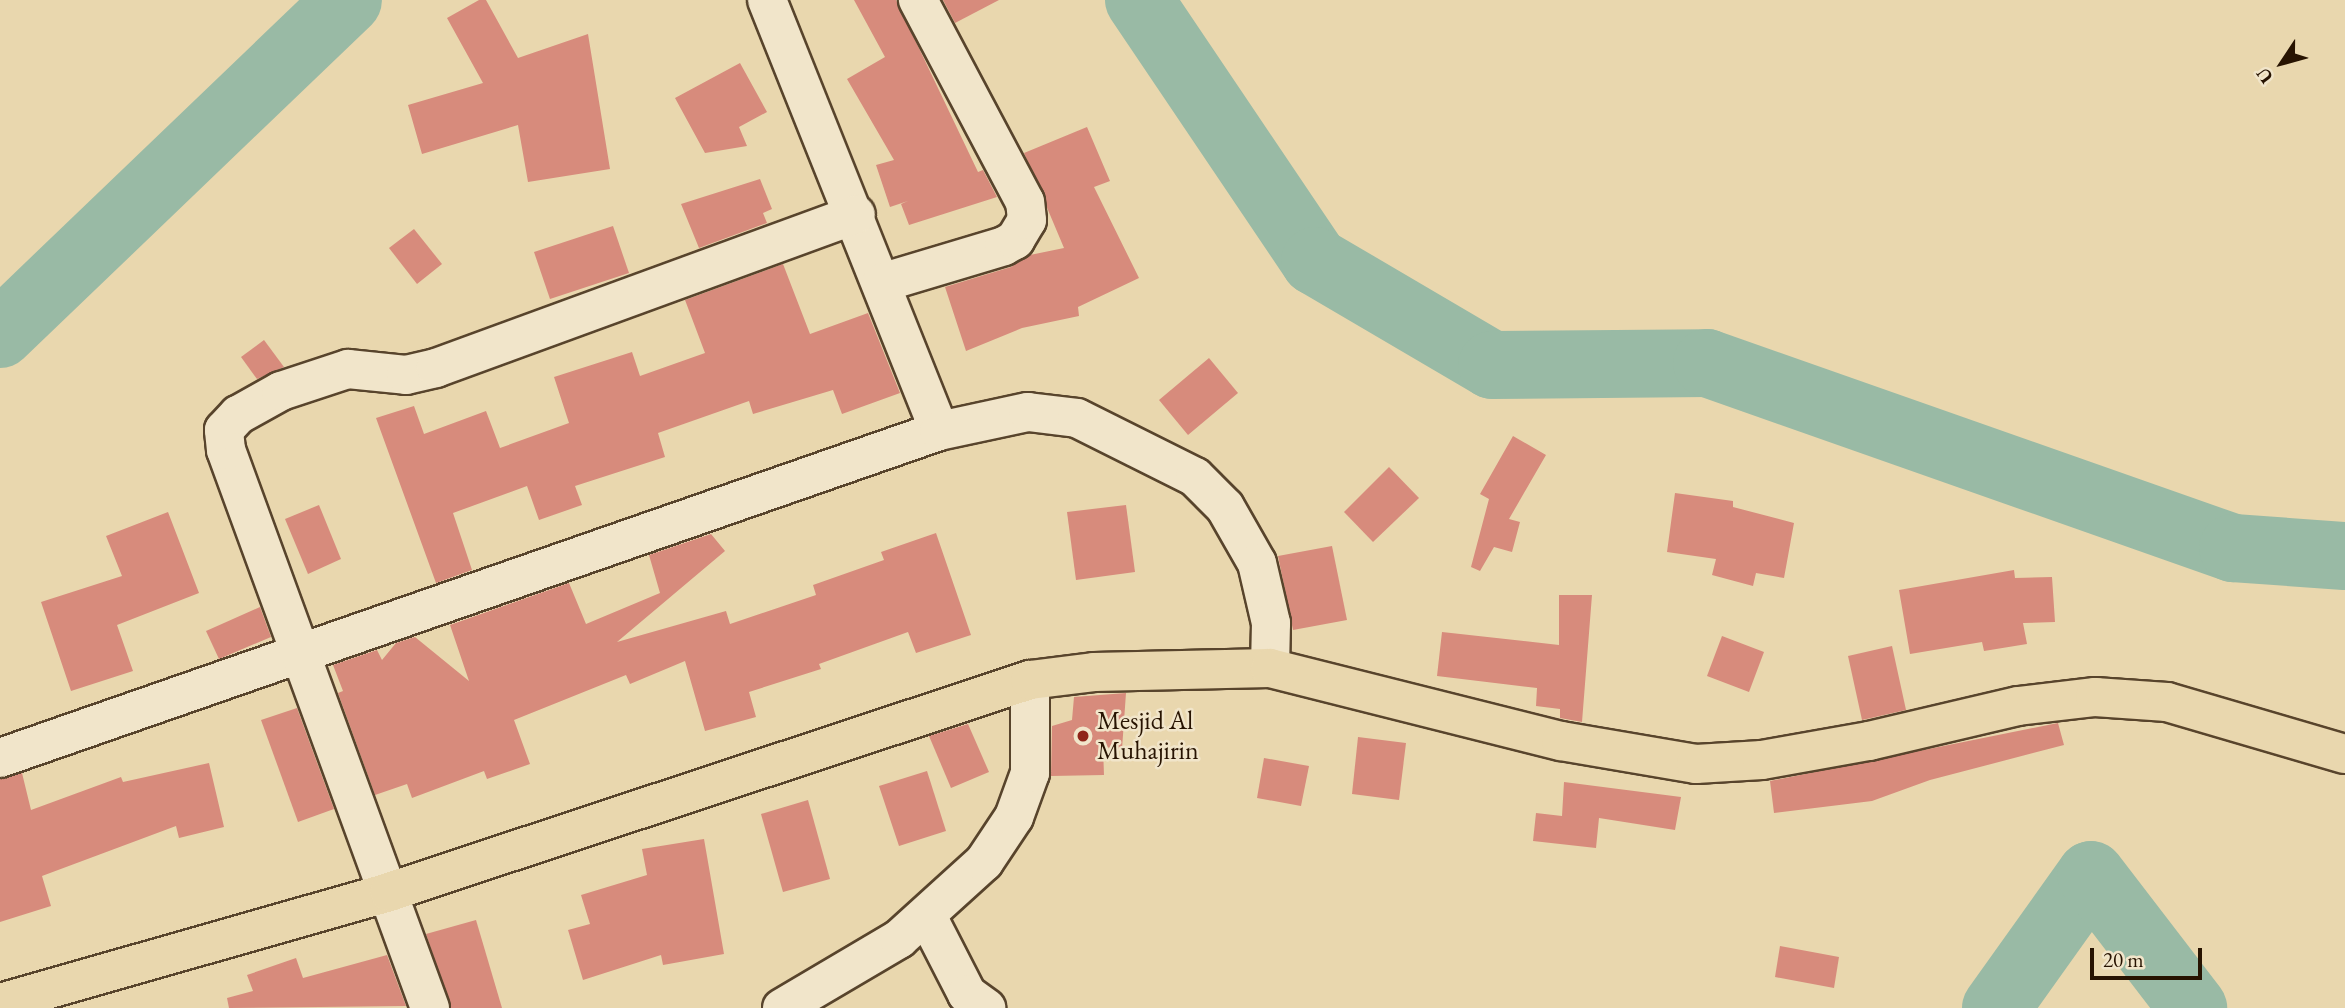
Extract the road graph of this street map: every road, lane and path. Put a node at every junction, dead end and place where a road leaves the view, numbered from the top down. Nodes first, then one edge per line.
1 (767, 0) edge
2 (918, 0) edge
3 (856, 214) junction
4 (881, 283) junction
5 (939, 431) junction
6 (301, 656) junction
7 (1270, 668) junction
8 (1030, 680) junction
9 (2345, 754) edge
10 (0, 758) edge
11 (389, 892) junction
12 (928, 918) junction
13 (0, 1003) edge
14 (430, 1008) edge
15 (782, 1008) edge
16 (986, 1008) edge

1 - 3 street
2 - 4 street
3 - 4 street
3 - 6 street
4 - 5 street
5 - 6 street
5 - 7 street
6 - 10 street
6 - 11 street
7 - 8 highway
7 - 9 highway
8 - 11 highway
8 - 12 street
11 - 13 highway
11 - 14 street
12 - 15 street
12 - 16 street

